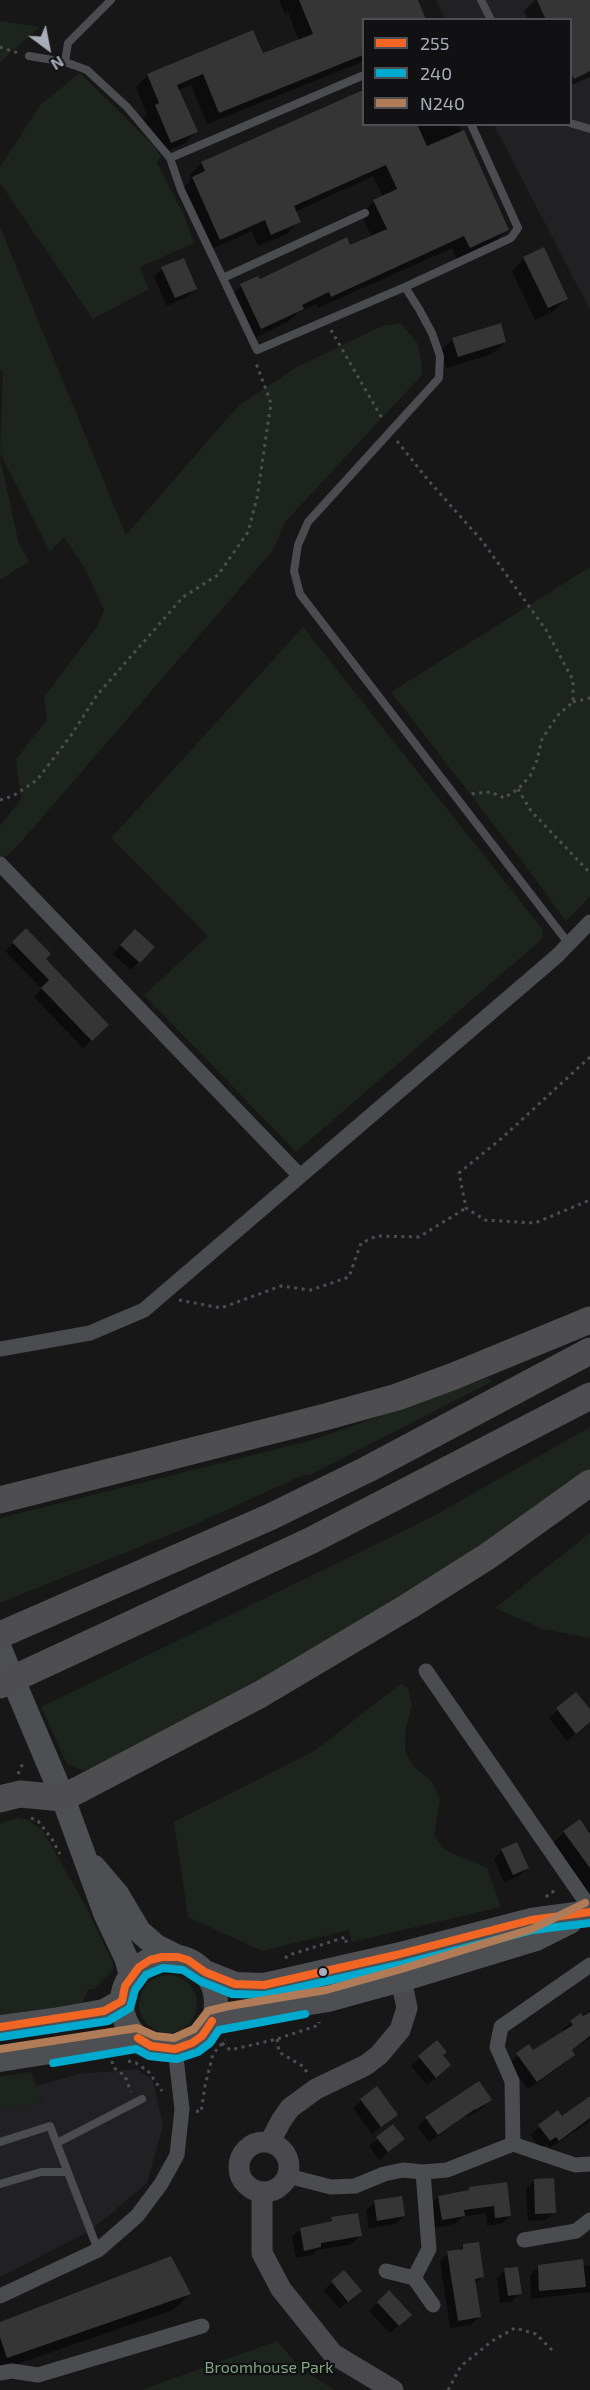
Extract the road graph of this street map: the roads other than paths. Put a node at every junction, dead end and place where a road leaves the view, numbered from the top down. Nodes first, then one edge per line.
1 (111, 0) edge
2 (481, 0) edge
3 (489, 18) edge
4 (29, 56) road end
5 (65, 62) junction
6 (362, 75) edge
7 (572, 124) edge
8 (472, 126) edge
9 (590, 129) edge
10 (170, 158) junction
11 (364, 213) dead end
12 (223, 278) junction
13 (405, 287) junction
14 (0, 864) edge
15 (590, 922) edge
16 (568, 944) junction
17 (300, 1176) junction
18 (590, 1308) edge
19 (590, 1320) edge
20 (0, 1348) edge
21 (590, 1351) edge
22 (507, 1354) junction
23 (590, 1396) edge
24 (590, 1483) edge
25 (0, 1500) edge
26 (222, 1582) junction
27 (0, 1635) edge
28 (0, 1648) edge
29 (426, 1671) dead end
30 (0, 1677) edge
31 (0, 1685) edge
32 (10, 1796) edge
33 (63, 1798) junction
34 (75, 1859) junction
35 (590, 1911) edge
36 (396, 1955) junction
37 (178, 1957) junction
38 (590, 1965) edge
39 (205, 1972) junction
40 (131, 1976) junction
41 (401, 1980) junction
42 (122, 2001) junction
43 (212, 2021) junction
44 (0, 2027) edge
45 (138, 2038) junction
46 (175, 2049) junction
47 (0, 2060) edge
48 (138, 2101) road end
49 (0, 2142) edge
50 (270, 2142) junction
51 (57, 2143) junction
52 (513, 2144) junction
53 (590, 2164) edge
54 (67, 2172) junction
55 (423, 2172) junction
56 (288, 2176) junction
57 (0, 2184) edge
58 (262, 2192) junction
59 (590, 2220) edge
60 (524, 2240) dead end
61 (98, 2250) junction
62 (386, 2271) dead end
63 (414, 2278) junction
64 (0, 2296) edge
65 (433, 2305) dead end
66 (202, 2326) dead end
67 (0, 2373) edge
68 (393, 2390) edge

1 - 5 lane
2 - 3 lane
4 - 5 lane
5 - 10 lane
6 - 10 lane
7 - 9 lane
8 - 13 lane
10 - 12 lane
11 - 12 lane
12 - 13 lane
13 - 16 lane
14 - 17 street
15 - 16 street
16 - 17 street
17 - 20 street
18 - 22 highway
19 - 22 highway
21 - 27 highway
22 - 25 highway
23 - 26 highway
24 - 33 highway
26 - 30 highway
26 - 31 highway
28 - 33 main road
29 - 35 street
32 - 33 highway
33 - 34 main road
34 - 37 main road
34 - 40 main road
35 - 36 main road
35 - 41 main road
36 - 39 main road
36 - 41 street
37 - 39 main road
37 - 40 main road
38 - 52 street
39 - 43 main road
40 - 42 main road
41 - 43 main road
41 - 50 street
42 - 44 main road
42 - 45 main road
43 - 46 main road
45 - 46 main road
45 - 47 main road
46 - 61 street
48 - 51 lane
49 - 51 lane
50 - 56 street
50 - 58 street
51 - 54 lane
52 - 53 street
52 - 55 street
54 - 57 lane
54 - 61 lane
55 - 56 street
55 - 63 street
56 - 58 street
58 - 68 street
59 - 60 street
61 - 64 street
62 - 63 street
63 - 65 street
66 - 67 street

